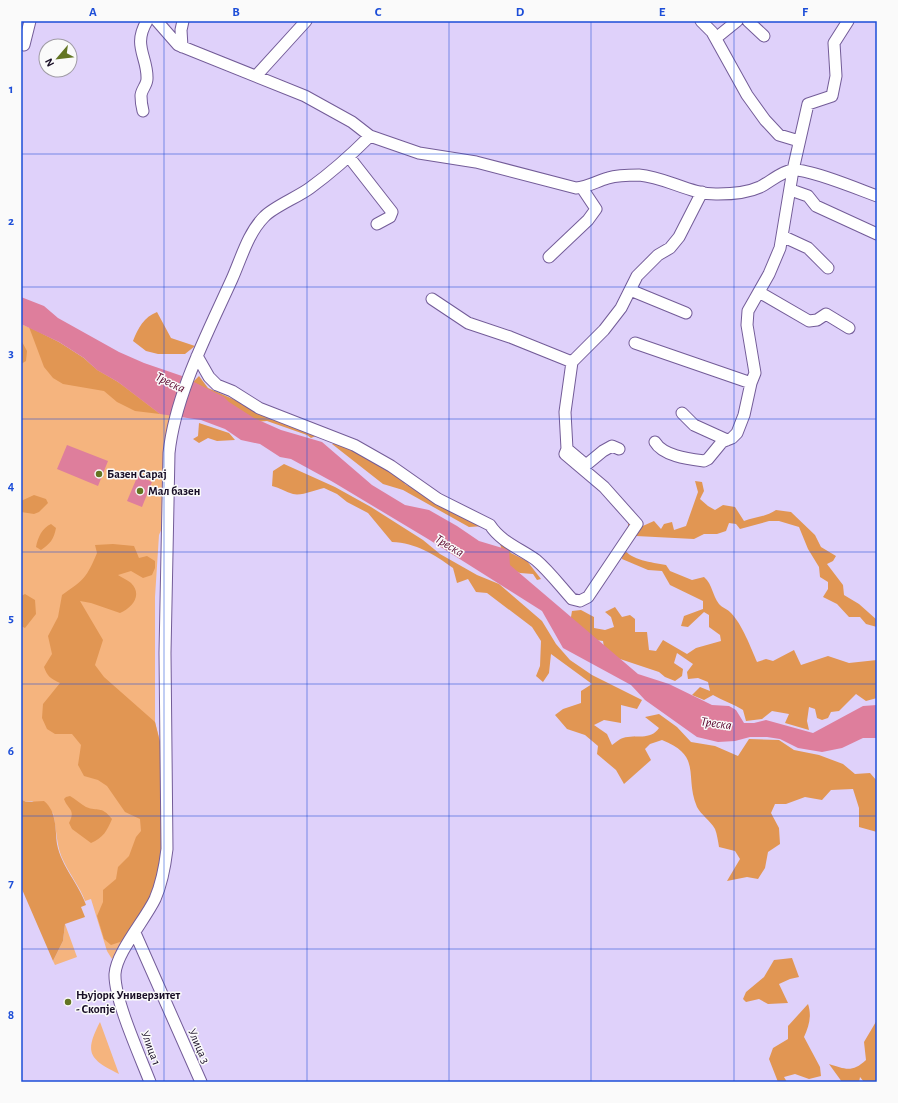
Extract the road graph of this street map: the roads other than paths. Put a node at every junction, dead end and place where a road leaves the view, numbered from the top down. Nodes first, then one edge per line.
1 (30, 21) edge
2 (147, 21) edge
3 (157, 21) edge
4 (183, 21) edge
5 (306, 21) edge
6 (701, 21) edge
7 (737, 21) edge
8 (748, 21) edge
9 (848, 21) edge
10 (764, 36) dead end
11 (716, 38) junction
12 (24, 45) dead end
13 (182, 47) junction
14 (256, 76) junction
15 (143, 111) dead end
16 (370, 136) junction
17 (799, 141) junction
18 (349, 157) junction
19 (793, 170) junction
20 (582, 188) junction
21 (791, 190) junction
22 (702, 192) junction
23 (877, 196) edge
24 (377, 224) dead end
25 (877, 234) edge
26 (782, 236) junction
27 (549, 257) dead end
28 (828, 268) dead end
29 (630, 290) junction
30 (759, 292) junction
31 (432, 299) dead end
32 (686, 313) dead end
33 (849, 328) dead end
34 (635, 343) dead end
35 (197, 356) junction
36 (572, 362) junction
37 (751, 382) junction
38 (682, 413) dead end
39 (727, 440) junction
40 (655, 442) dead end
41 (619, 448) dead end
42 (567, 449) junction
43 (135, 933) junction
44 (150, 1082) edge
45 (200, 1082) edge

1 - 12 street
2 - 15 street
3 - 13 street
4 - 13 street
5 - 14 street
6 - 11 street
7 - 11 street
8 - 10 street
9 - 17 street
11 - 17 street
13 - 14 street
14 - 16 street
16 - 18 street, Улица 1
16 - 20 street
17 - 19 street
18 - 24 street
18 - 35 street, Улица 1
19 - 21 street
19 - 22 street
19 - 23 street
20 - 22 street
20 - 27 street
21 - 25 street
21 - 26 street
22 - 29 street
26 - 28 street
26 - 30 street
29 - 32 street
29 - 36 street
30 - 33 street
30 - 37 street
31 - 36 street
34 - 37 street
35 - 42 street
35 - 43 street, Улица 1
36 - 42 street
37 - 39 street
38 - 39 street
39 - 40 street
41 - 42 street
43 - 44 street, Улица 1
43 - 45 street, Улица 3

